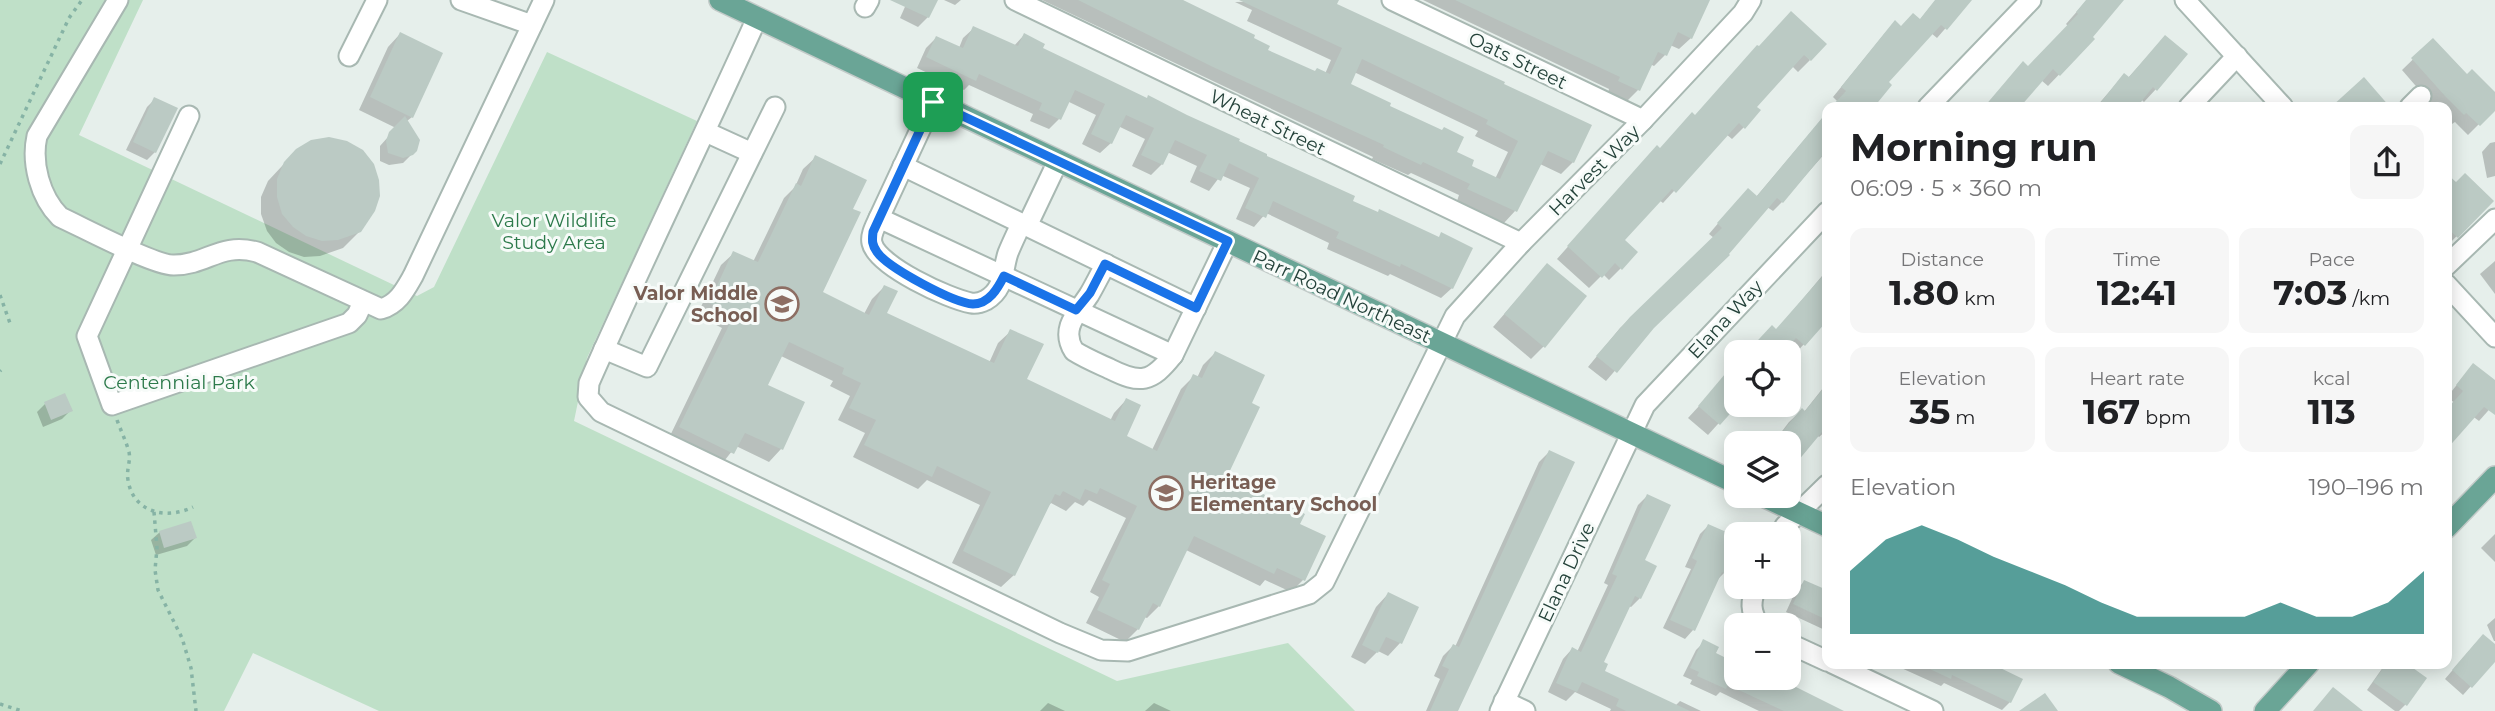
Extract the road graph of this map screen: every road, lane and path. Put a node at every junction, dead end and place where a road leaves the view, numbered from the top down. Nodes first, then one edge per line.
1 (82, 0) edge
2 (118, 0) edge
3 (377, 0) edge
4 (461, 0) edge
5 (544, 0) edge
6 (719, 0) edge
7 (1015, 0) edge
8 (1392, 0) edge
9 (1751, 0) edge
10 (2031, 0) edge
11 (2185, 0) edge
12 (757, 18) junction
13 (532, 25) junction
14 (349, 56) dead end
15 (2237, 56) junction
16 (933, 102) junction
17 (1933, 102) edge
18 (2194, 102) edge
19 (2278, 102) edge
20 (775, 107) dead end
21 (189, 116) dead end
22 (1643, 120) junction
23 (706, 132) junction
24 (752, 153) junction
25 (1058, 161) junction
26 (0, 164) edge
27 (903, 166) junction
28 (1822, 217) edge
29 (879, 218) junction
30 (2495, 219) edge
31 (1024, 225) junction
32 (1228, 241) junction
33 (1521, 243) junction
34 (127, 247) junction
35 (2452, 260) edge
36 (1105, 264) junction
37 (1004, 276) junction
38 (2452, 290) edge
39 (0, 295) edge
40 (363, 302) junction
41 (1196, 308) junction
42 (1076, 310) junction
43 (11, 326) dead end
44 (2495, 337) edge
45 (1442, 343) junction
46 (604, 349) junction
47 (1173, 355) junction
48 (111, 405) junction
49 (1631, 433) junction
50 (1724, 477) edge
51 (2495, 477) edge
52 (1822, 490) edge
53 (193, 506) dead end
54 (1790, 508) edge
55 (154, 512) junction
56 (1799, 512) junction
57 (1791, 522) edge
58 (2452, 522) edge
59 (1822, 524) edge
60 (1801, 649) edge
61 (1822, 659) edge
62 (1844, 669) edge
63 (2131, 669) edge
64 (2304, 669) edge
65 (0, 704) edge
66 (1502, 706) edge
67 (22, 711) edge
68 (196, 711) edge
69 (1524, 711) edge
70 (1933, 711) edge
71 (2211, 711) edge
72 (2265, 711) edge

1 - 26 path
2 - 34 street
3 - 14 street
4 - 13 street
5 - 13 street
6 - 12 main road, Parr Road Northeast
7 - 33 street, Wheat Street
8 - 22 street, Oats Street
9 - 22 street, Harvest Way
10 - 17 street
11 - 15 street
12 - 16 main road, Parr Road Northeast
12 - 23 street
13 - 40 street
15 - 18 street
15 - 19 street
16 - 25 main road, Parr Road Northeast
16 - 27 street
20 - 24 street
21 - 34 street
22 - 33 street, Harvest Way
23 - 24 street
23 - 46 street
24 - 46 street
25 - 31 street
25 - 32 main road, Parr Road Northeast
27 - 29 street
27 - 31 street
28 - 49 street, Elana Way
29 - 37 street
29 - 37 street
30 - 35 street
31 - 36 street
31 - 37 street
32 - 41 street
32 - 45 main road, Parr Road Northeast
33 - 45 street, Harvest Way
34 - 40 street
34 - 48 street
36 - 41 street
36 - 42 street
37 - 42 street
38 - 44 street
39 - 43 path
40 - 48 street
41 - 47 street
42 - 47 street
42 - 47 street
45 - 46 street, Harvest Way
45 - 49 main road, Parr Road Northeast
48 - 55 path
49 - 50 main road, Parr Road Northeast
49 - 66 street, Elana Drive
51 - 58 main road
52 - 56 street
53 - 55 path
54 - 56 main road
55 - 68 path
56 - 57 street
56 - 59 main road
60 - 61 street
62 - 70 street
63 - 71 main road
64 - 72 main road
65 - 67 path
66 - 69 street

